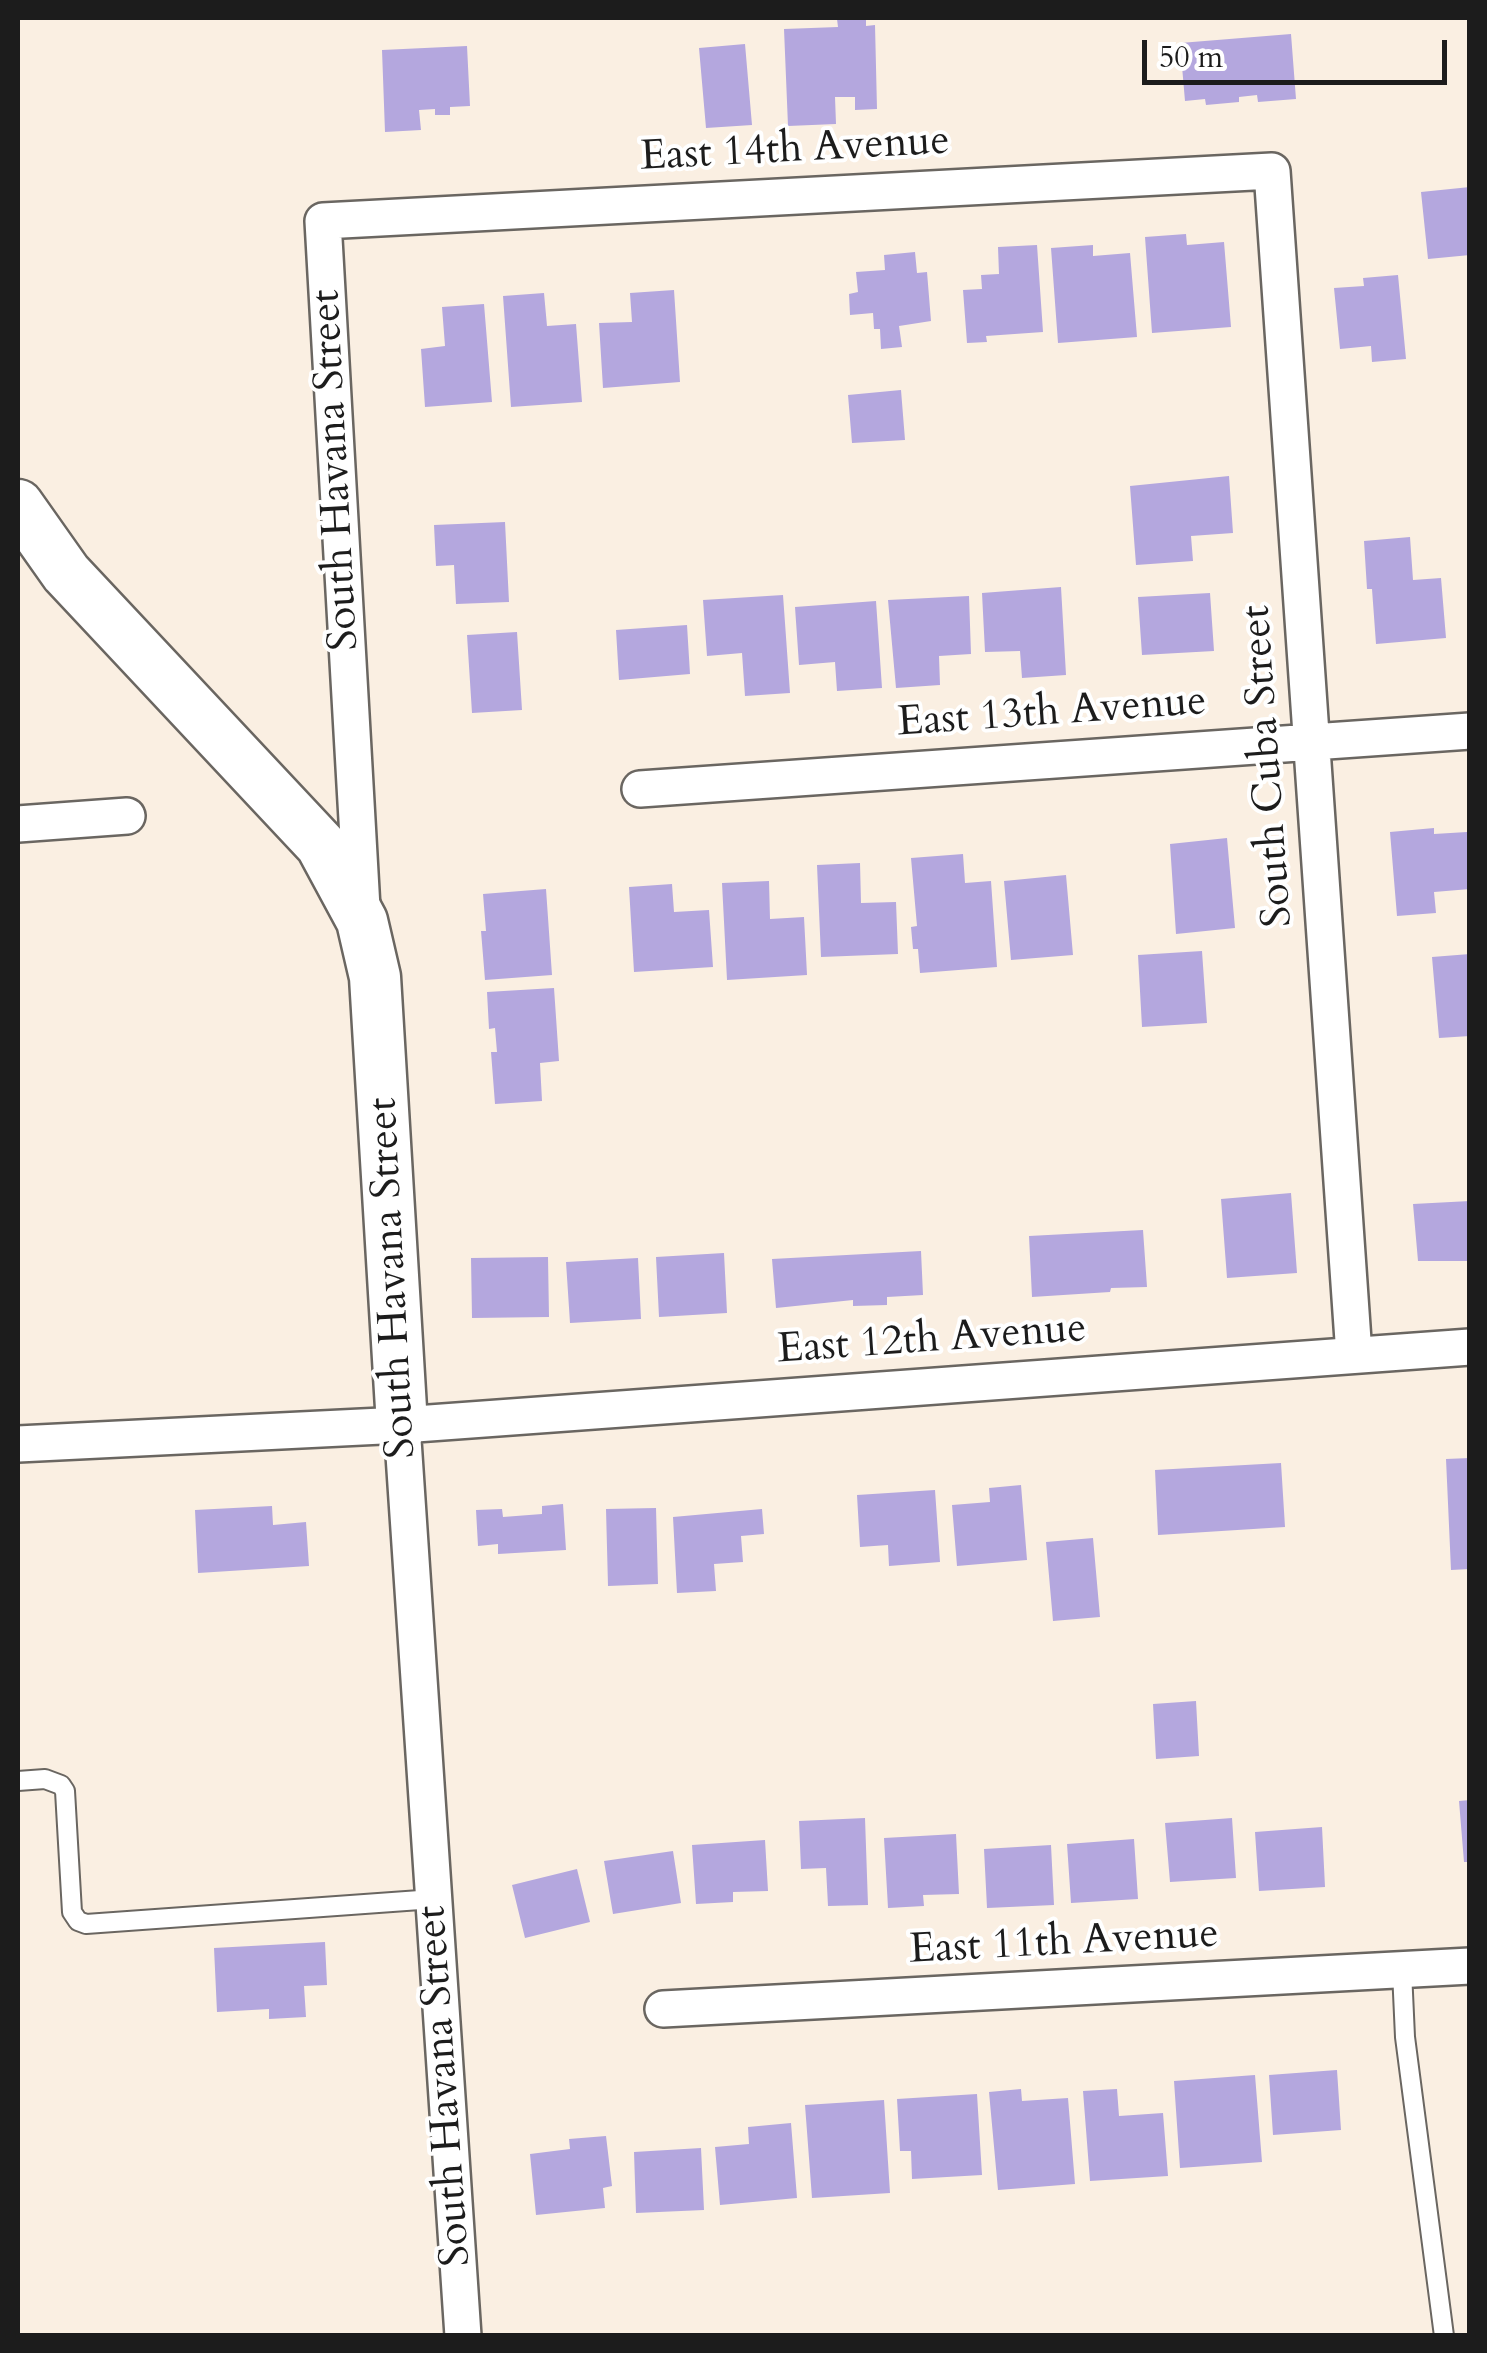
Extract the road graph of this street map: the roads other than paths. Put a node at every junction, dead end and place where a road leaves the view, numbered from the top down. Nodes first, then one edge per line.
1 (1272, 171) joint
2 (324, 220) joint
3 (18, 505) edge
4 (1470, 731) edge
5 (1313, 740) junction
6 (640, 789) dead end
7 (127, 816) dead end
8 (18, 824) edge
9 (362, 921) junction
10 (1470, 1347) edge
11 (1354, 1355) junction
12 (402, 1425) junction
13 (18, 1444) edge
14 (18, 1781) edge
15 (434, 1899) junction
16 (1470, 1966) edge
17 (1402, 1971) junction
18 (664, 2009) dead end
19 (463, 2336) edge
20 (1444, 2336) edge

1 - 2 street, East 14th Avenue
1 - 5 street, South Cuba Street
2 - 9 street, South Havana Street
3 - 9 street
4 - 5 street, East 13th Avenue
5 - 6 street, East 13th Avenue
5 - 11 street, South Cuba Street
7 - 8 street
9 - 12 street, South Havana Street
10 - 11 street, East 12th Avenue
11 - 12 street, East 12th Avenue
12 - 13 street
12 - 15 street, South Havana Street
14 - 15 lane
15 - 19 street, South Havana Street
16 - 17 street, East 11th Avenue
17 - 18 street, East 11th Avenue
17 - 20 lane

